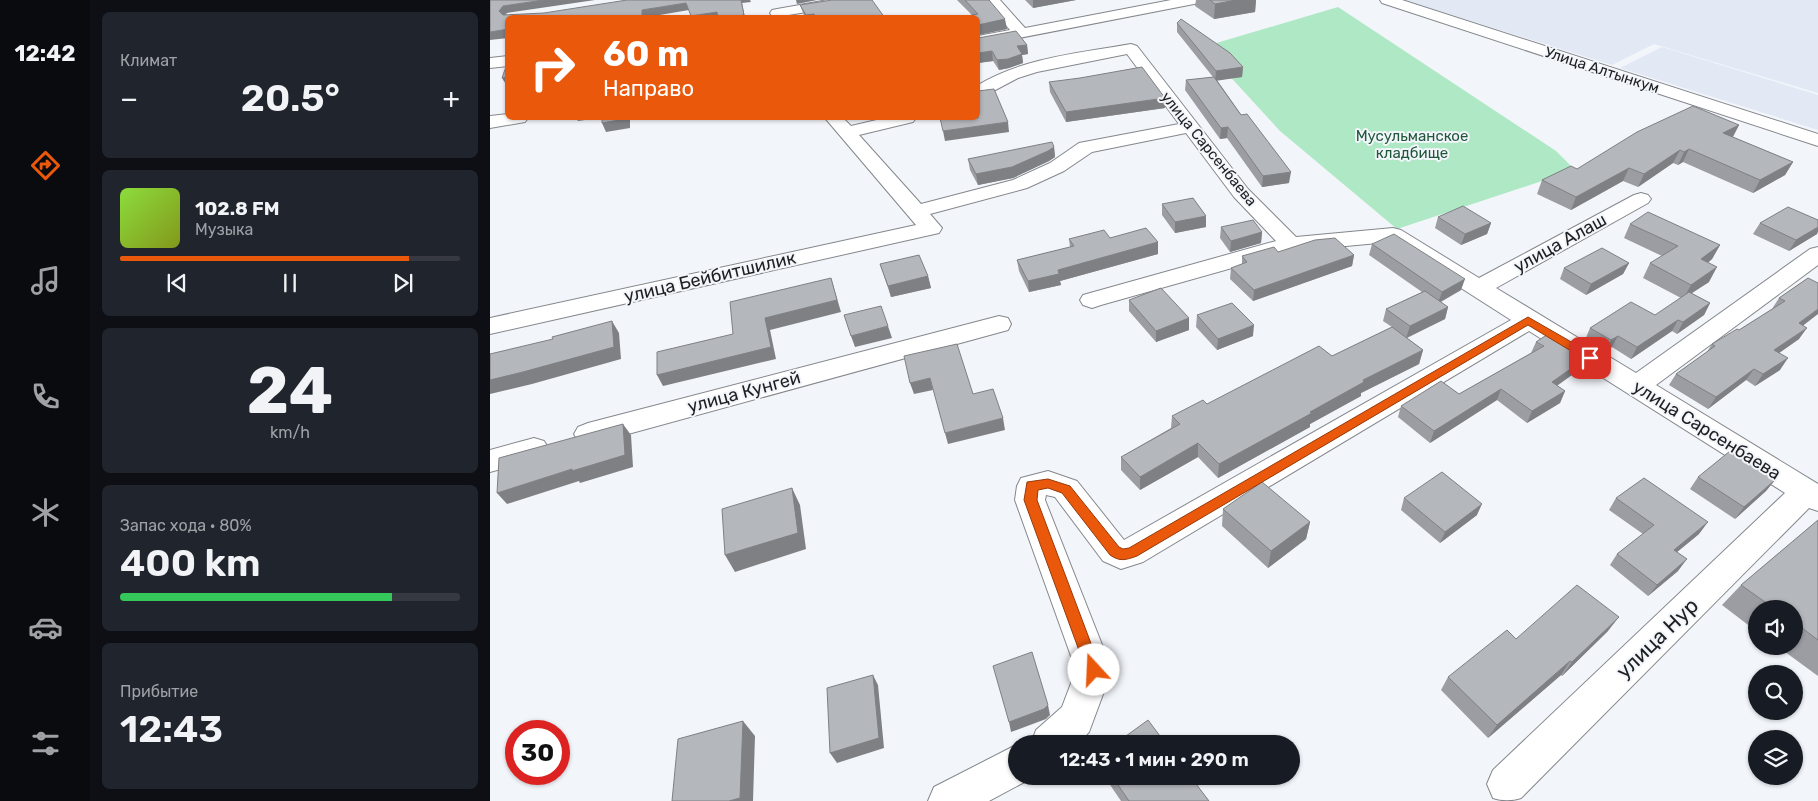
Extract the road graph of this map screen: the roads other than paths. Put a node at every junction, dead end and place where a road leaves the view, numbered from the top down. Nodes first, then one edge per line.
1 (853, 0) edge
2 (992, 0) edge
3 (1194, 0) edge
4 (1387, 0) edge
5 (777, 14) dead end
6 (1022, 34) junction
7 (980, 41) edge
8 (505, 61) edge
9 (490, 63) edge
10 (980, 91) edge
11 (505, 120) edge
12 (836, 120) edge
13 (898, 120) edge
14 (490, 122) edge
15 (1190, 127) junction
16 (847, 132) junction
17 (1818, 140) edge
18 (1641, 199) dead end
19 (924, 219) junction
20 (1291, 244) junction
21 (1818, 254) edge
22 (1478, 288) junction
23 (1092, 300) dead end
24 (1528, 320) junction
25 (998, 324) dead end
26 (490, 326) edge
27 (1637, 386) junction
28 (490, 461) edge
29 (1812, 495) edge
30 (1060, 735) edge
31 (1008, 769) edge
32 (1507, 784) dead end
33 (948, 801) edge

1 - 5 street
2 - 6 street
3 - 6 street
4 - 17 street, Улица Алтынкум
6 - 7 street
8 - 9 street
10 - 15 street, улица Сарсенбаева
11 - 14 street
12 - 16 street
13 - 16 street
15 - 19 street, улица Бейбитшилик
15 - 20 street, улица Сарсенбаева
16 - 19 street
18 - 22 street, улица Алаш
19 - 26 street, улица Бейбитшилик
20 - 22 street, улица Сарсенбаева
20 - 23 street
21 - 27 street
22 - 24 street, улица Сарсенбаева
24 - 27 street, улица Сарсенбаева
24 - 30 street
25 - 28 street, улица Кунгей
27 - 29 street, улица Сарсенбаева
29 - 32 street, улица Нур
31 - 33 street

